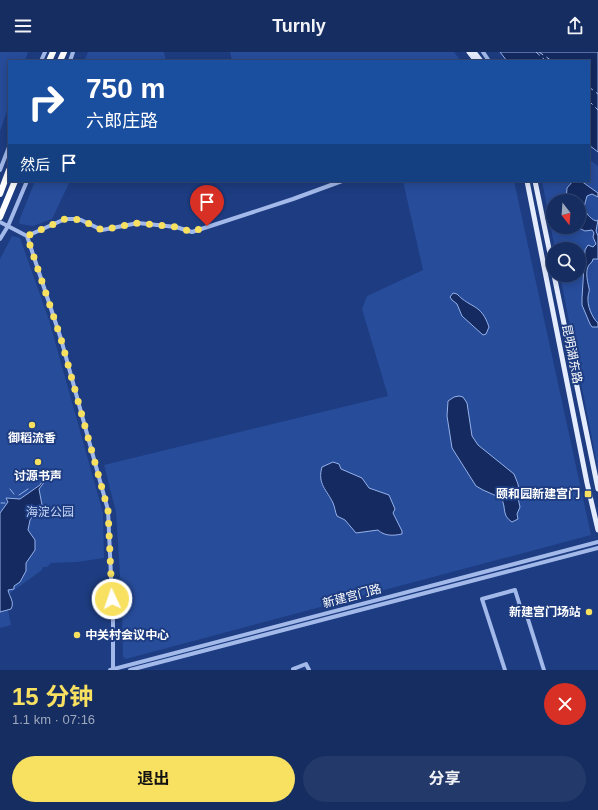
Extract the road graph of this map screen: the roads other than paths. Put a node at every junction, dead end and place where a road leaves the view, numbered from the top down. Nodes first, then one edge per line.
1 (469, 52) edge
2 (474, 52) edge
3 (475, 60) edge
4 (480, 60) edge
5 (8, 149) edge
6 (0, 153) edge
7 (5, 156) junction
8 (0, 170) edge
9 (8, 173) edge
10 (15, 182) edge
11 (27, 182) edge
12 (339, 182) edge
13 (527, 182) edge
14 (535, 182) edge
15 (0, 194) edge
16 (0, 217) edge
17 (0, 222) edge
18 (8, 226) junction
19 (27, 236) junction
20 (0, 240) edge
21 (548, 242) edge
22 (555, 282) edge
23 (598, 489) edge
24 (598, 530) edge
25 (598, 542) edge
26 (598, 548) edge
27 (293, 669) dead end
28 (113, 670) edge
29 (130, 670) edge
30 (309, 670) edge
31 (505, 670) edge
32 (544, 670) edge

1 - 3 main road
2 - 4 main road
5 - 7 street
6 - 7 street
7 - 8 street
9 - 15 highway
10 - 16 highway
11 - 18 street
12 - 19 street
13 - 24 main road, 昆明湖东路
14 - 21 main road
17 - 18 street
18 - 19 street
18 - 20 street
19 - 28 street
22 - 23 main road, 昆明湖东路
25 - 28 street, 新建宫门路
26 - 29 street, 新建宫门路
27 - 30 street
31 - 32 street

